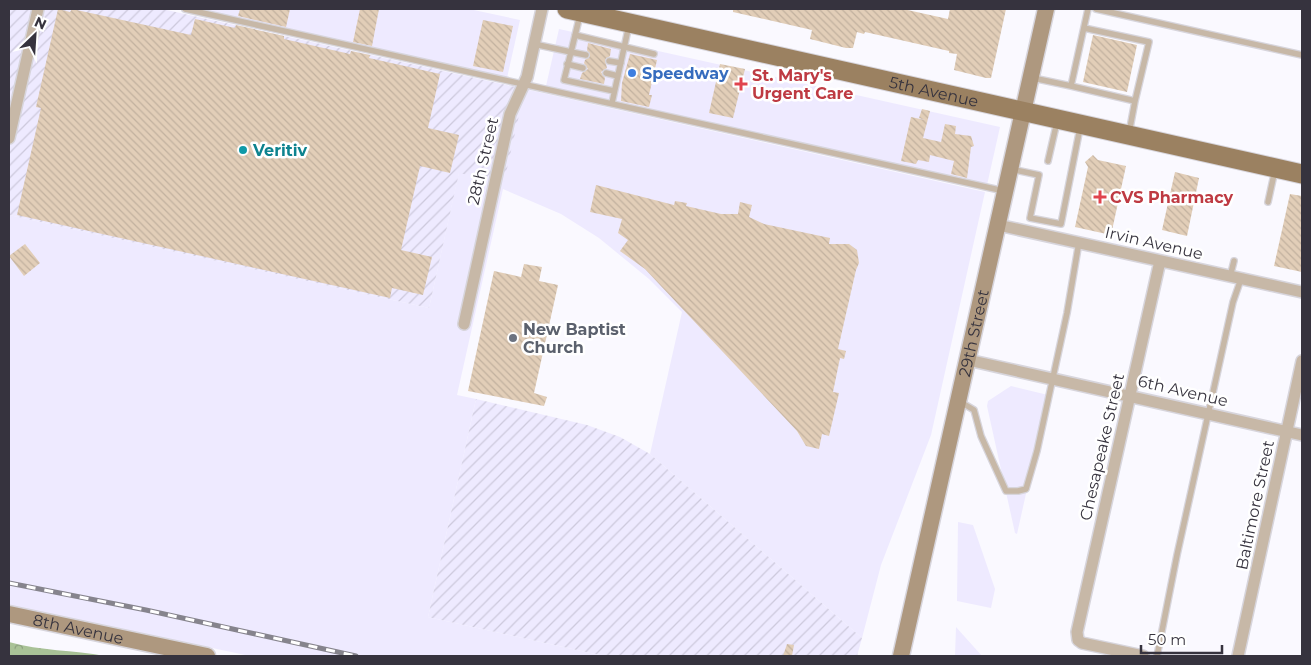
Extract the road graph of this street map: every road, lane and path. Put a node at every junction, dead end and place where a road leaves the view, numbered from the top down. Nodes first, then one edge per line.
1 (38, 9) edge
2 (185, 9) edge
3 (542, 9) edge
4 (1046, 9) edge
5 (1088, 9) edge
6 (1096, 9) edge
7 (574, 10) edge
8 (630, 23) junction
9 (1084, 28) junction
10 (575, 35) junction
11 (534, 44) junction
12 (624, 48) junction
13 (571, 52) junction
14 (654, 54) dead end
15 (586, 55) dead end
16 (1302, 55) edge
17 (609, 60) dead end
18 (621, 63) junction
19 (567, 64) junction
20 (583, 68) dead end
21 (606, 74) dead end
22 (618, 76) junction
23 (1031, 77) junction
24 (567, 80) junction
25 (524, 84) junction
26 (1071, 86) junction
27 (614, 91) junction
28 (565, 93) junction
29 (1135, 101) junction
30 (612, 104) junction
31 (1024, 110) junction
32 (1058, 118) junction
33 (1081, 123) junction
34 (1129, 134) junction
35 (9, 138) edge
36 (1048, 161) dead end
37 (1276, 168) junction
38 (1011, 169) junction
39 (1302, 174) edge
40 (1006, 191) junction
41 (1268, 202) dead end
42 (1046, 221) junction
43 (998, 225) junction
44 (1043, 234) junction
45 (1079, 242) junction
46 (1160, 261) junction
47 (1234, 261) dead end
48 (1236, 278) junction
49 (1302, 292) edge
50 (464, 324) dead end
51 (968, 360) junction
52 (1302, 361) edge
53 (1053, 379) junction
54 (1130, 396) junction
55 (959, 400) junction
56 (1209, 414) junction
57 (1287, 431) junction
58 (1302, 434) edge
59 (9, 614) edge
60 (207, 656) edge
61 (901, 656) edge
62 (1143, 656) edge
63 (1157, 656) edge
64 (1238, 656) edge

1 - 35 street
2 - 25 lane
3 - 11 street, 28th Street
4 - 23 main road, 29th Street
5 - 9 lane
6 - 16 lane
7 - 8 main road, 5th Avenue
7 - 10 lane
8 - 12 lane
8 - 31 main road, 5th Avenue
9 - 26 lane
9 - 29 lane
10 - 12 lane
10 - 13 lane
11 - 13 lane
11 - 25 street, 28th Street
12 - 14 lane
12 - 18 lane
13 - 15 lane
13 - 19 lane
17 - 18 lane
18 - 22 lane
19 - 20 lane
19 - 24 lane
21 - 22 lane
22 - 27 lane
23 - 26 lane
23 - 31 main road, 29th Street
24 - 27 lane
24 - 28 lane
25 - 28 lane
25 - 50 street, 28th Street
26 - 29 lane
27 - 30 lane
28 - 30 lane
29 - 34 lane
30 - 40 lane
31 - 32 main road, 5th Avenue
31 - 38 main road, 29th Street
32 - 33 main road, 5th Avenue
32 - 36 lane
33 - 34 main road, 5th Avenue
33 - 42 lane
34 - 37 main road, 5th Avenue
37 - 39 main road, 5th Avenue
37 - 41 lane
38 - 40 main road, 29th Street
38 - 42 lane
40 - 43 main road, 29th Street
42 - 44 lane
43 - 44 street, Irvin Avenue
43 - 51 main road, 29th Street
44 - 45 street, Irvin Avenue
45 - 46 street, Irvin Avenue
45 - 53 lane
46 - 48 street, Irvin Avenue
46 - 54 street, Chesapeake Street
47 - 48 lane
48 - 49 street, Irvin Avenue
48 - 56 lane
51 - 53 street, 6th Avenue
51 - 55 main road, 29th Street
52 - 57 street, Baltimore Street
53 - 54 street, 6th Avenue
53 - 55 lane
54 - 56 street, 6th Avenue
54 - 62 street, Chesapeake Street
55 - 61 main road, 29th Street
56 - 57 street, 6th Avenue
56 - 63 lane
57 - 58 street, 6th Avenue
57 - 64 street, Baltimore Street
59 - 60 main road, 8th Avenue

